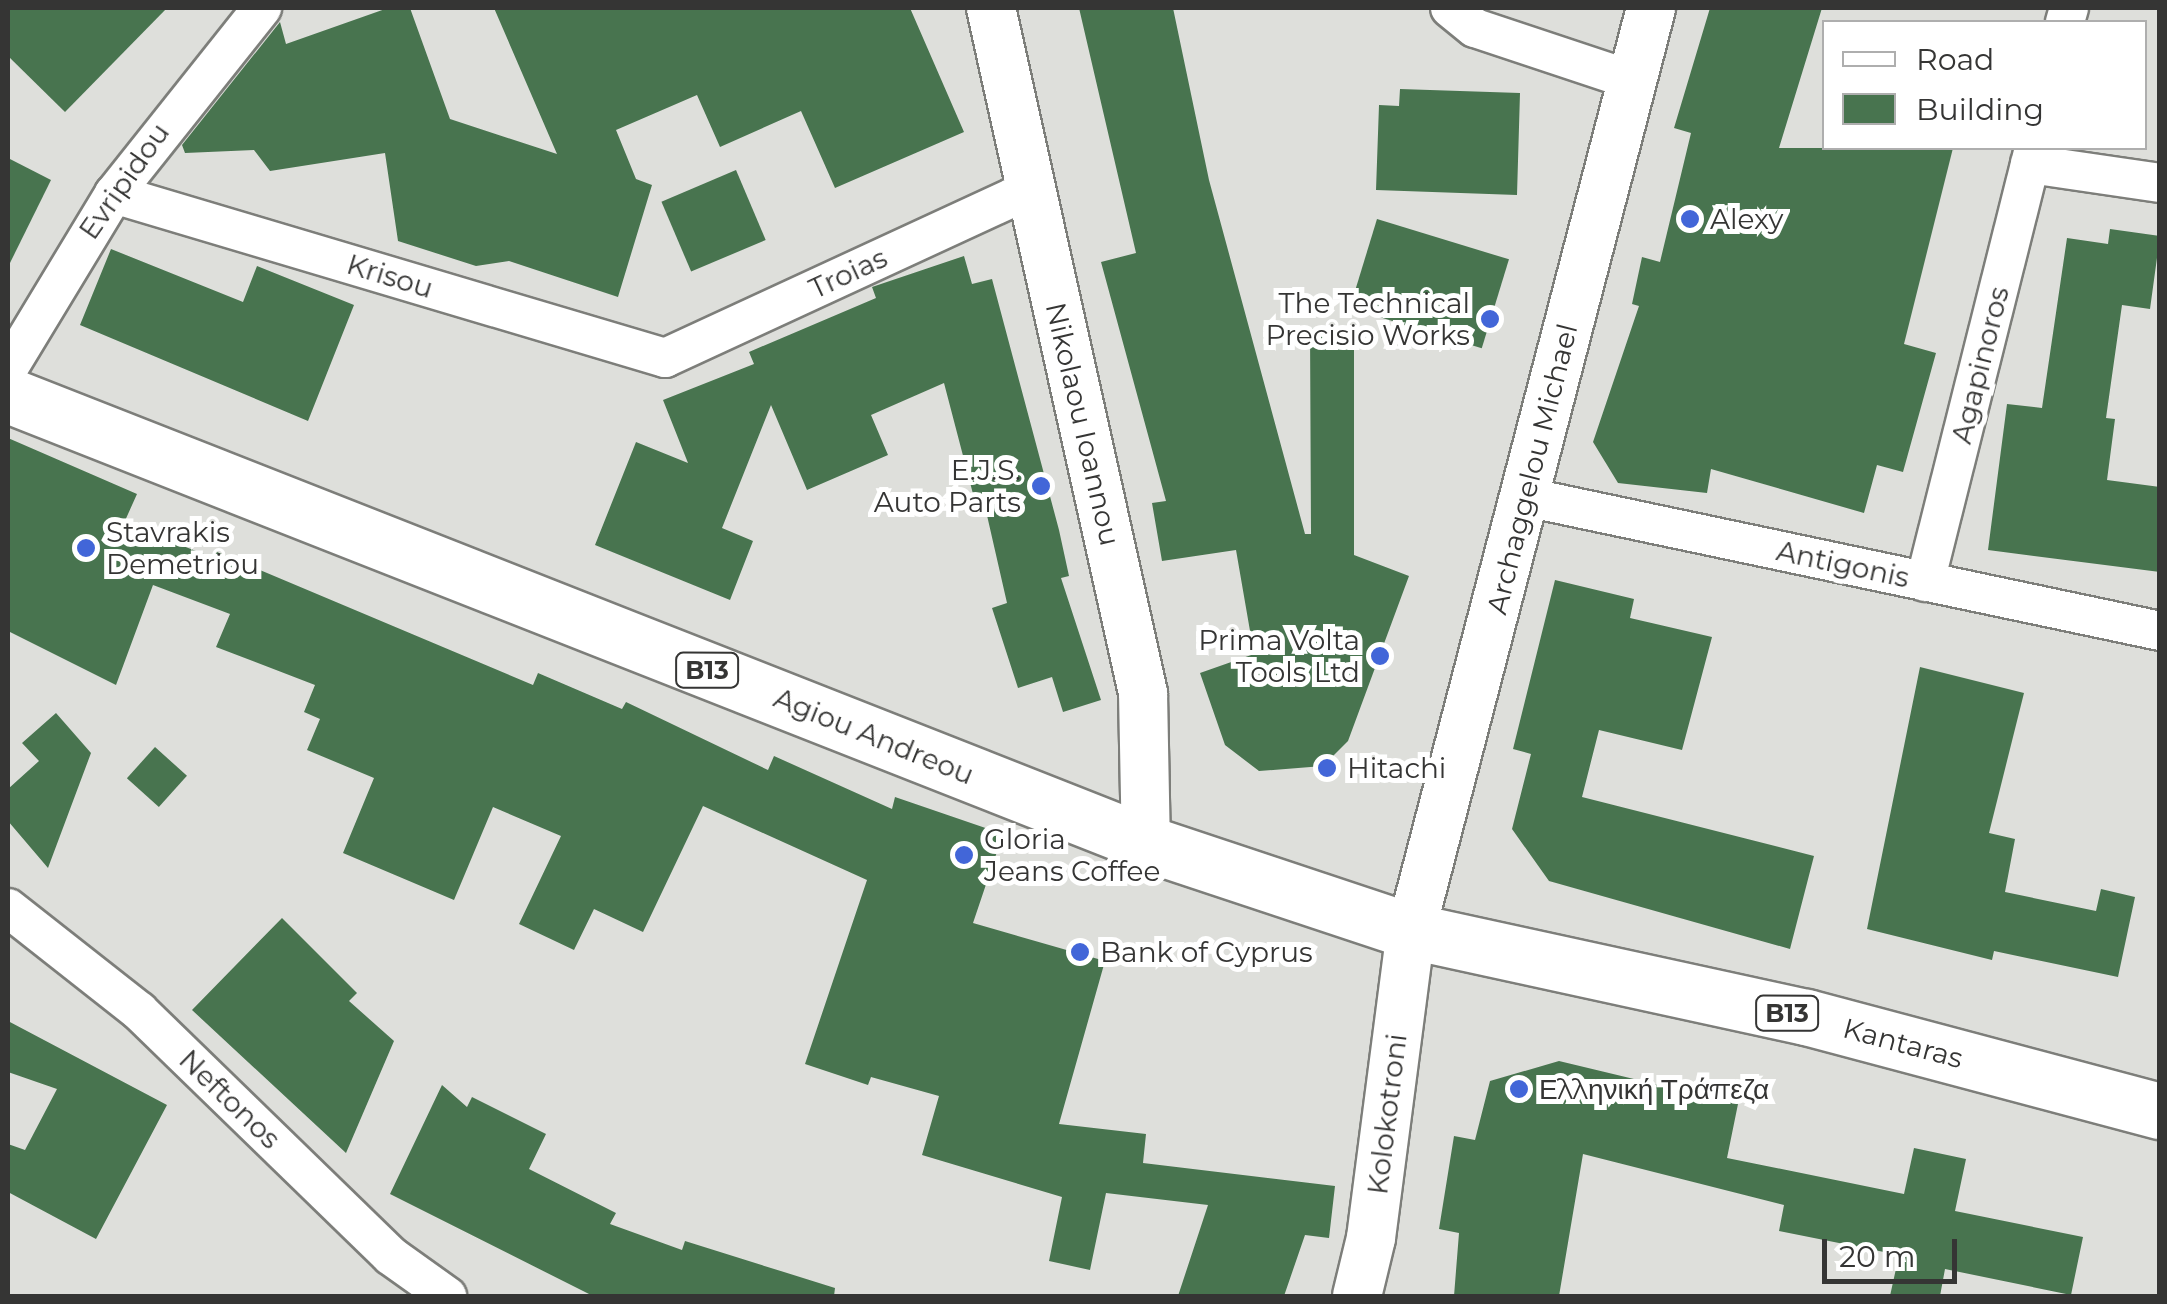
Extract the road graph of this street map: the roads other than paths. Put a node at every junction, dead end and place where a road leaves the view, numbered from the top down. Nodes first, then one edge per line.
1 (262, 8) edge
2 (992, 8) edge
3 (1450, 8) edge
4 (1651, 8) edge
5 (1631, 80) junction
6 (2032, 156) edge
7 (2160, 183) edge
8 (1031, 188) junction
9 (114, 194) junction
10 (665, 358) joint
11 (8, 369) edge
12 (8, 395) edge
13 (1526, 497) junction
14 (1926, 582) junction
15 (2160, 631) edge
16 (1146, 843) junction
17 (8, 908) edge
18 (1411, 931) junction
19 (2160, 1112) edge
20 (447, 1296) edge
21 (1356, 1296) edge

1 - 9 street, Evripidou
2 - 8 street, Nikolaou Ioannou
3 - 5 street
4 - 5 street, Archaggelou Michael
5 - 13 street, Archaggelou Michael
6 - 7 street
6 - 14 street, Agapinoros
8 - 10 street, Troias
8 - 16 street, Nikolaou Ioannou
9 - 10 street, Krisou
9 - 11 street, Evripidou
12 - 16 main road, Agiou Andreou / B13
13 - 14 street, Antigonis
13 - 18 street, Archaggelou Michael
14 - 15 street, Antigonis
16 - 18 main road, Agiou Andreou / B13
17 - 20 street, Neftonos
18 - 19 main road, Kantaras / B13
18 - 21 street, Kolokotroni

